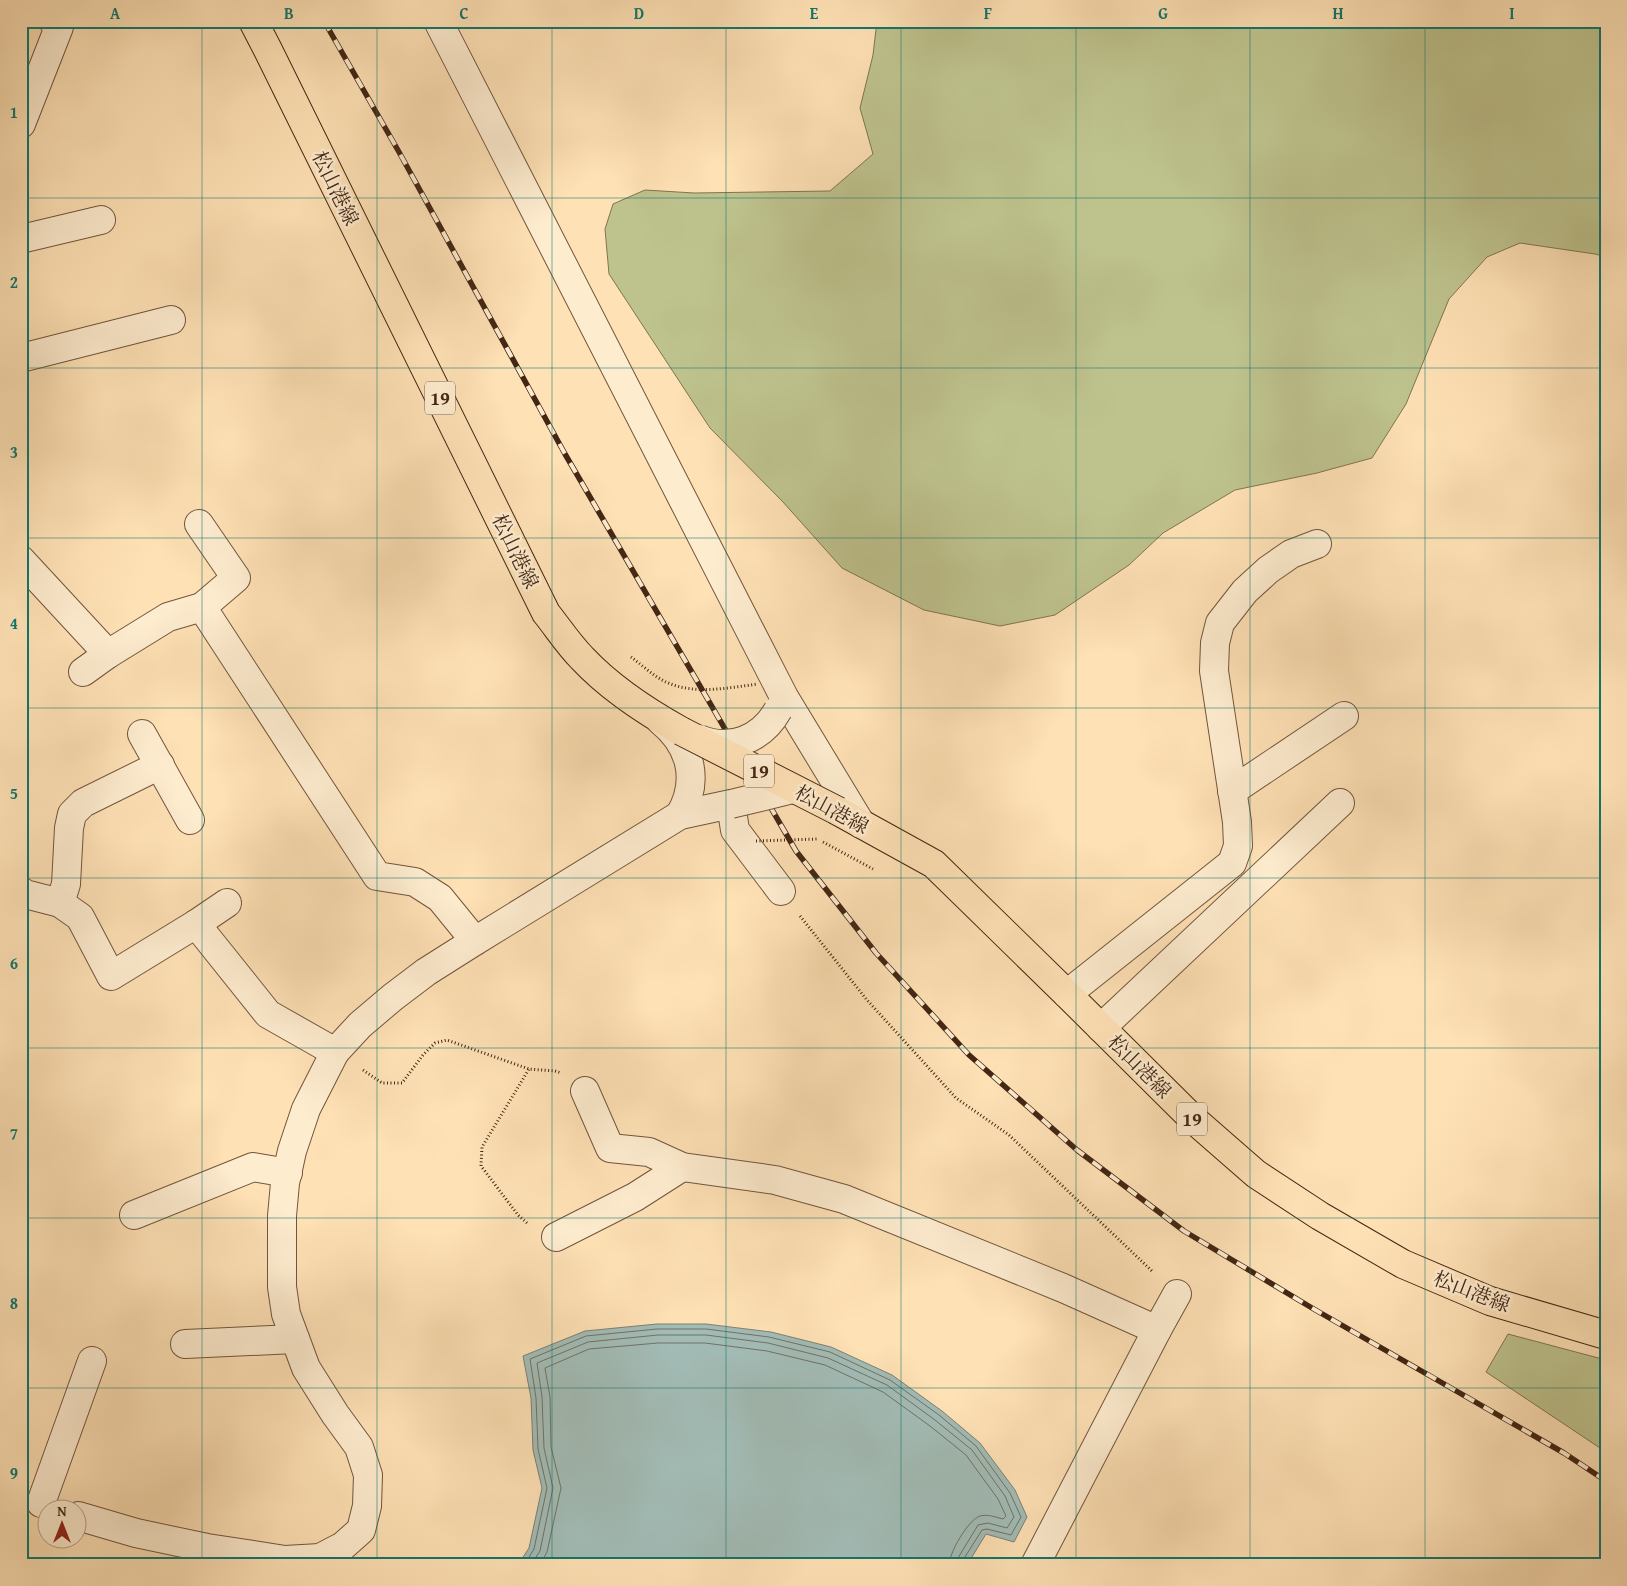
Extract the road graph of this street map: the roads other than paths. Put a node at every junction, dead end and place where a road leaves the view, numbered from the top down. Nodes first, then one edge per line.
1 (53, 21) edge
2 (253, 21) edge
3 (438, 21) edge
4 (21, 124) edge
5 (101, 220) dead end
6 (21, 239) edge
7 (171, 320) dead end
8 (21, 358) edge
9 (199, 524) dead end
10 (1317, 544) dead end
11 (21, 560) edge
12 (202, 607) junction
13 (108, 654) junction
14 (83, 672) dead end
15 (775, 697) junction
16 (1344, 716) dead end
17 (657, 718) junction
18 (684, 732) junction
19 (142, 734) dead end
20 (160, 765) junction
21 (794, 789) junction
22 (1232, 791) junction
23 (1340, 803) dead end
24 (730, 804) junction
25 (680, 815) junction
26 (850, 818) junction
27 (190, 820) dead end
28 (21, 892) edge
29 (781, 892) road end
30 (60, 903) junction
31 (227, 903) dead end
32 (196, 924) junction
33 (475, 940) junction
34 (1067, 994) junction
35 (1101, 1028) junction
36 (335, 1052) junction
37 (585, 1091) road end
38 (682, 1167) junction
39 (288, 1173) junction
40 (134, 1215) dead end
41 (556, 1238) road end
42 (1177, 1294) road end
43 (1157, 1330) junction
44 (1606, 1335) edge
45 (295, 1339) junction
46 (185, 1344) dead end
47 (92, 1361) dead end
48 (41, 1498) edge
49 (88, 1519) edge
50 (1035, 1565) edge

1 - 4 street
2 - 17 main road, 松山港線 / 19
3 - 15 street
5 - 6 street
7 - 8 street
9 - 12 street
10 - 22 street
11 - 13 street
12 - 13 street
12 - 33 street
13 - 14 street
15 - 18 street, bridge
15 - 26 street
16 - 22 street
17 - 18 main road, 松山港線 / 19
17 - 25 street
18 - 21 main road, 松山港線 / 19, bridge
19 - 20 street
20 - 27 street
20 - 30 street
21 - 24 street, bridge
21 - 26 main road, 松山港線 / 19, bridge
22 - 34 street
23 - 35 street
24 - 25 street
24 - 29 street
25 - 33 street
26 - 34 main road, 松山港線 / 19
28 - 30 street
30 - 32 street
31 - 32 street
32 - 36 street
33 - 36 street
34 - 35 main road, 松山港線 / 19
35 - 44 main road, 松山港線 / 19
36 - 39 street
37 - 38 street
38 - 41 street
38 - 43 street
39 - 40 street
39 - 45 street
42 - 43 street
43 - 50 street
45 - 46 street
45 - 49 street
47 - 48 street

